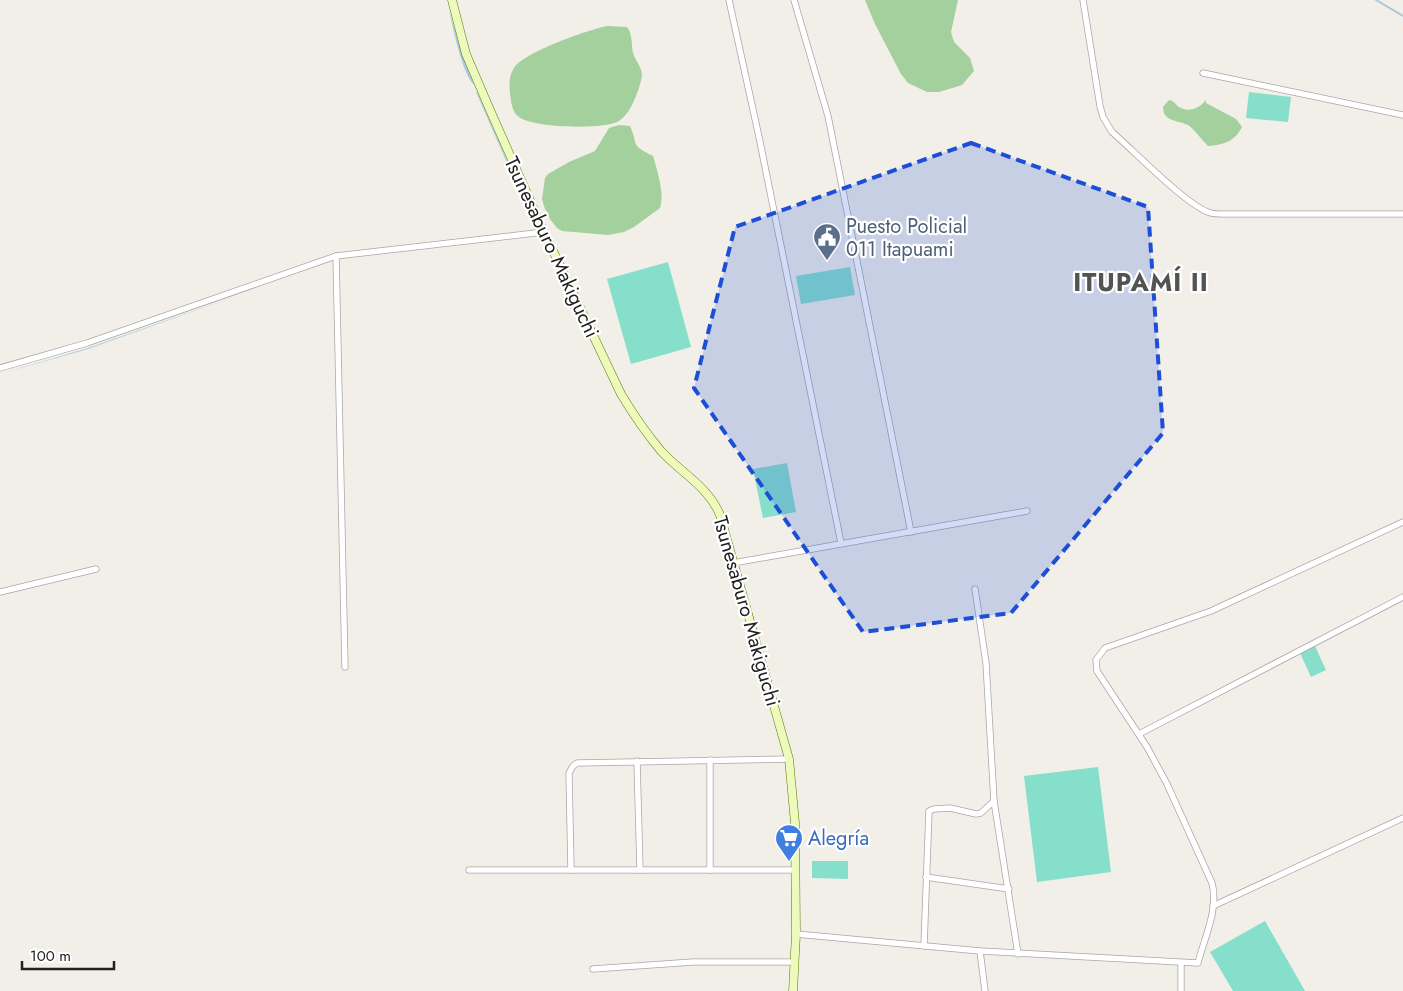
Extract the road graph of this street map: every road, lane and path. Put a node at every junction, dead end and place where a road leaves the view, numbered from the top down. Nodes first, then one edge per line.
1 (452, 0) edge
2 (729, 0) edge
3 (794, 0) edge
4 (1083, 0) edge
5 (1203, 73) dead end
6 (1403, 115) edge
7 (1403, 214) edge
8 (544, 232) junction
9 (336, 256) junction
10 (0, 368) edge
11 (1027, 511) dead end
12 (1403, 522) edge
13 (911, 532) junction
14 (842, 543) junction
15 (733, 563) junction
16 (96, 569) dead end
17 (975, 589) dead end
18 (0, 592) edge
19 (1403, 596) edge
20 (345, 667) dead end
21 (1139, 734) junction
22 (789, 759) junction
23 (710, 760) junction
24 (637, 761) junction
25 (994, 801) junction
26 (1403, 818) edge
27 (468, 870) dead end
28 (571, 870) junction
29 (640, 870) junction
30 (710, 870) junction
31 (795, 870) junction
32 (926, 877) junction
33 (1009, 890) junction
34 (1213, 906) junction
35 (796, 934) junction
36 (924, 946) junction
37 (980, 951) junction
38 (1018, 954) junction
39 (794, 962) junction
40 (1181, 963) junction
41 (593, 969) dead end
42 (793, 991) edge
43 (985, 991) edge
44 (1181, 991) edge

1 - 8 street, Tsunesaburo Makiguchi
2 - 14 street
3 - 13 street
4 - 7 street
5 - 6 street
8 - 9 street
8 - 15 street, Tsunesaburo Makiguchi
9 - 10 street
9 - 20 street
11 - 13 street
12 - 21 street
13 - 14 street
14 - 15 street
15 - 22 street, Tsunesaburo Makiguchi
16 - 18 street
17 - 25 street
19 - 21 street
21 - 34 street
22 - 23 street
22 - 31 street, Tsunesaburo Makiguchi
23 - 24 street
23 - 30 street
24 - 28 street
24 - 29 street
25 - 32 street
25 - 33 street
26 - 34 street
27 - 28 street
28 - 29 street
29 - 30 street
30 - 31 street
31 - 35 street, Tsunesaburo Makiguchi
32 - 33 street
32 - 36 street
33 - 38 street
34 - 40 street
35 - 36 street
35 - 39 street, Tsunesaburo Makiguchi
36 - 37 street
37 - 38 street
37 - 43 street
38 - 40 street
39 - 41 street
39 - 42 street, Tsunesaburo Makiguchi
40 - 44 street

